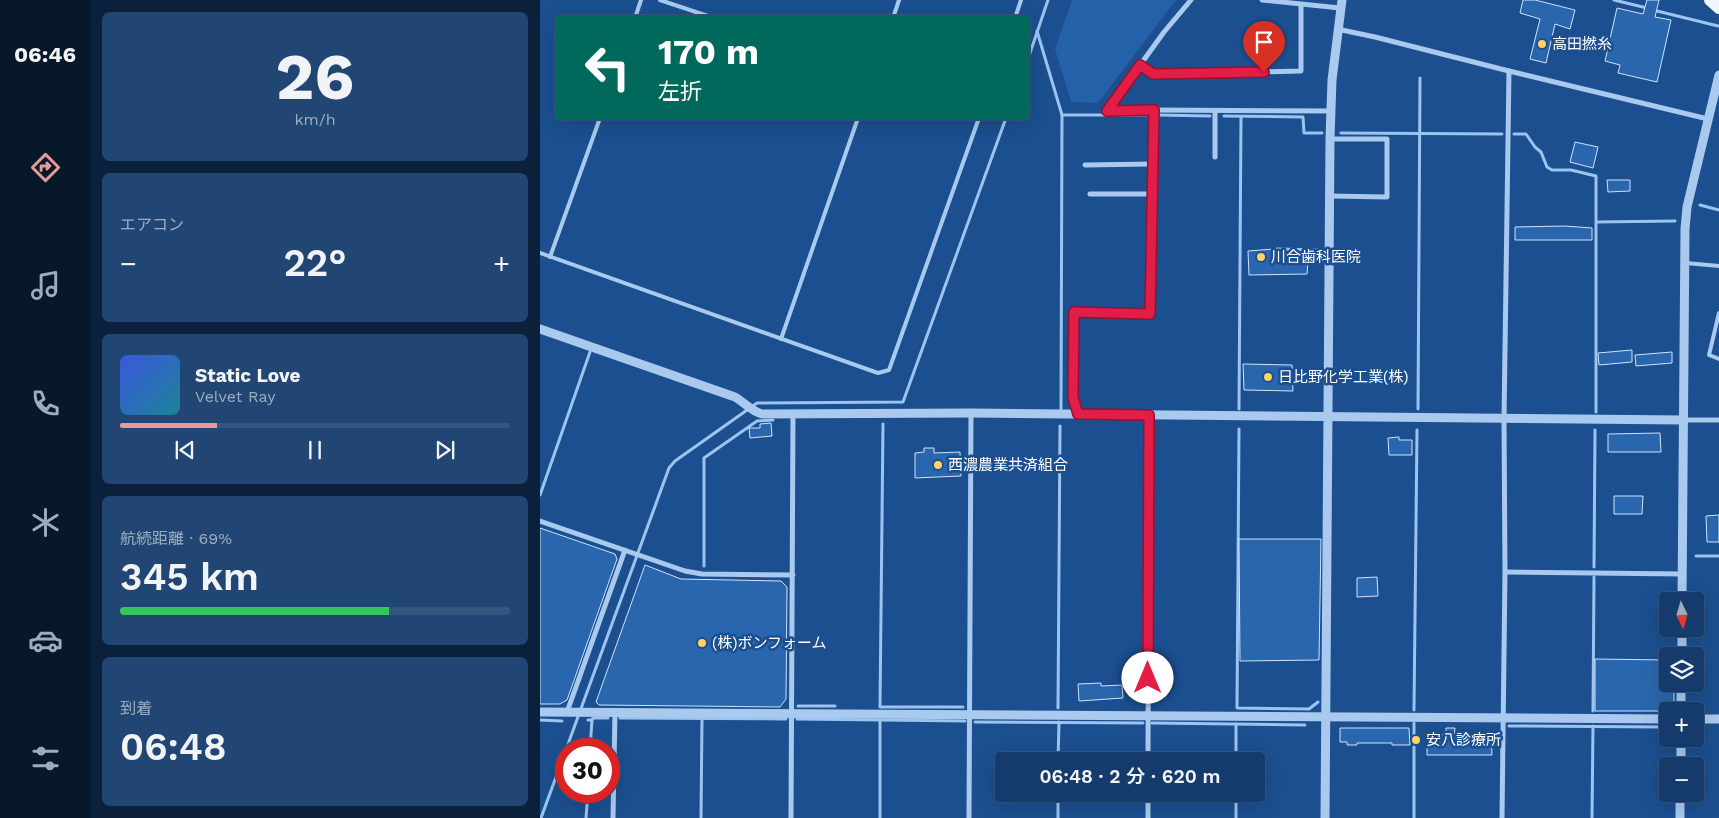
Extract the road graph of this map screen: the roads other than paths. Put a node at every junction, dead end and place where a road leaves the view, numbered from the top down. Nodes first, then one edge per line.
1 (641, 0) edge
2 (660, 0) edge
3 (899, 0) edge
4 (1021, 0) edge
5 (1191, 0) edge
6 (1262, 0) edge
7 (1710, 0) edge
8 (1341, 4) edge
9 (1301, 5) junction
10 (1719, 8) edge
11 (636, 15) edge
12 (705, 15) edge
13 (894, 15) edge
14 (1016, 15) edge
15 (1337, 29) junction
16 (1140, 65) junction
17 (1509, 71) junction
18 (1719, 76) edge
19 (1154, 110) junction
20 (1215, 111) junction
21 (1330, 111) junction
22 (1708, 119) junction
23 (599, 120) edge
24 (857, 120) edge
25 (978, 120) edge
26 (1330, 139) junction
27 (1215, 157) dead end
28 (1152, 164) junction
29 (1085, 165) dead end
30 (1090, 194) dead end
31 (1153, 194) junction
32 (1330, 196) junction
33 (540, 253) edge
34 (550, 257) junction
35 (1683, 263) junction
36 (1719, 266) edge
37 (1719, 313) edge
38 (540, 329) edge
39 (781, 338) junction
40 (1719, 359) edge
41 (793, 413) junction
42 (971, 413) junction
43 (1078, 414) junction
44 (1149, 415) junction
45 (1328, 417) junction
46 (1504, 419) junction
47 (1683, 420) junction
48 (1719, 420) edge
49 (540, 521) edge
50 (625, 550) junction
51 (1505, 572) junction
52 (1682, 574) junction
53 (793, 575) junction
54 (1682, 592) edge
55 (540, 712) edge
56 (615, 712) junction
57 (569, 713) junction
58 (792, 714) junction
59 (970, 715) junction
60 (1148, 715) junction
61 (1325, 716) junction
62 (1504, 718) junction
63 (1659, 719) edge
64 (1704, 719) edge
65 (1719, 719) edge
66 (1148, 752) edge
67 (1148, 802) edge
68 (1680, 802) edge
69 (613, 818) edge
70 (791, 818) edge
71 (969, 818) edge
72 (1148, 818) edge
73 (1325, 818) edge
74 (1502, 818) edge
75 (1680, 818) edge

1 - 11 lane
2 - 12 lane
3 - 13 lane
4 - 14 lane
5 - 16 street
6 - 9 street
7 - 10 main road
8 - 9 street
8 - 15 street
9 - 16 street
15 - 17 street
15 - 21 street
16 - 19 street
17 - 22 street
17 - 46 street
18 - 22 street
19 - 20 street
19 - 28 street
20 - 21 street
20 - 27 street
21 - 26 street
22 - 35 street
23 - 34 lane
24 - 39 lane
25 - 39 lane
26 - 32 street
26 - 32 street
28 - 29 street
28 - 31 street
30 - 31 street
31 - 43 street
32 - 45 street
33 - 34 lane
34 - 39 lane
35 - 36 lane
35 - 47 street
37 - 40 lane
38 - 41 street
41 - 42 street
41 - 53 street
42 - 43 street
42 - 59 street
43 - 44 street
44 - 45 street
44 - 60 street
45 - 46 street
45 - 61 street
46 - 47 street
46 - 51 street
47 - 48 street
47 - 52 street
49 - 50 street
50 - 53 street
50 - 57 street
51 - 52 street
51 - 62 street
52 - 54 street
53 - 58 street
55 - 57 street
56 - 57 street
56 - 58 street
56 - 69 street
58 - 59 street
58 - 70 street
59 - 60 street
59 - 71 street
60 - 61 street
60 - 66 street
61 - 62 street
61 - 73 street
62 - 63 street
62 - 74 street
64 - 65 street
67 - 72 street
68 - 75 street

